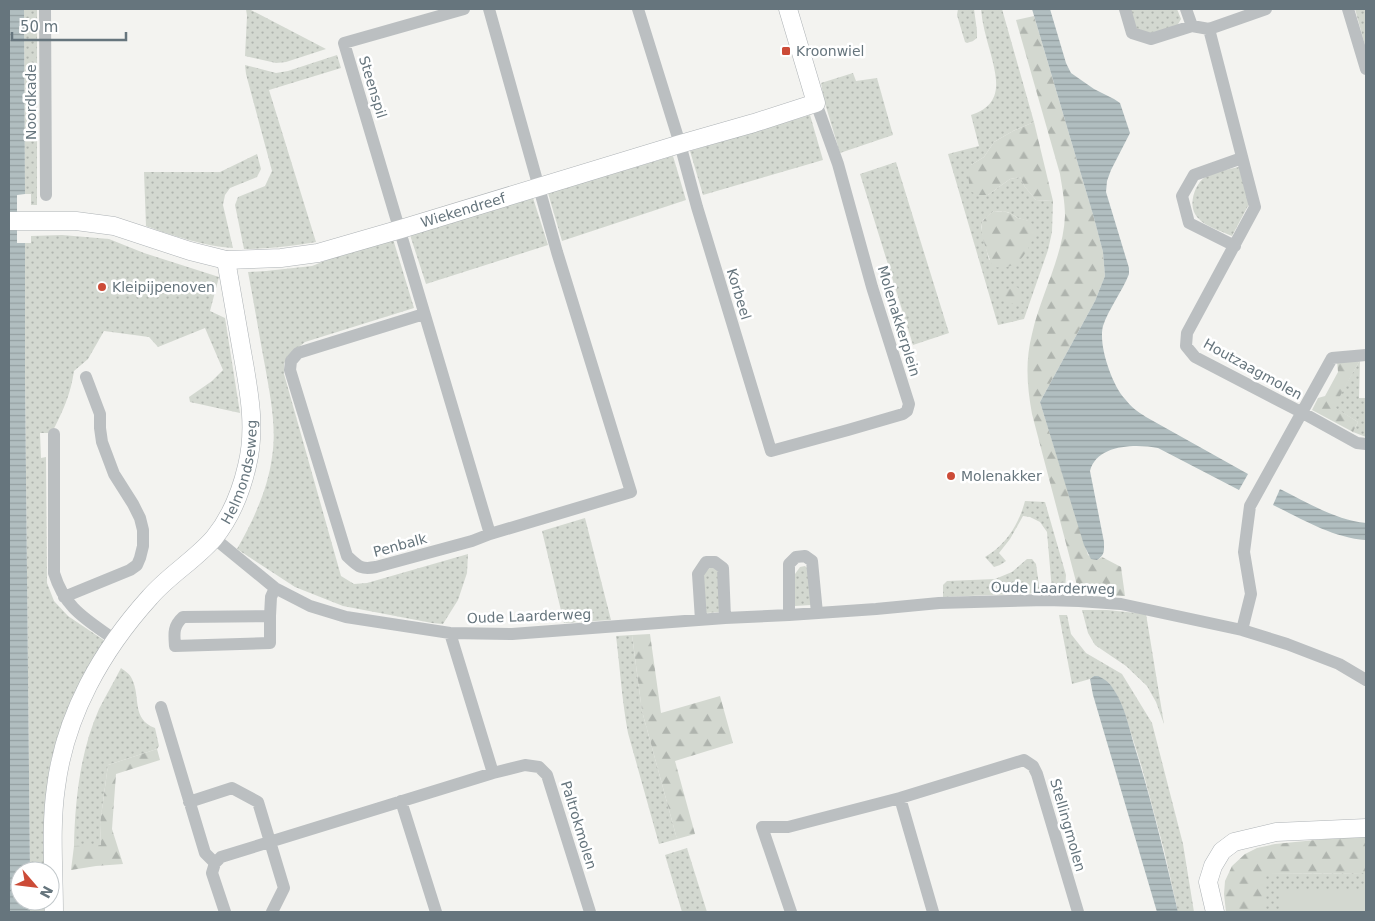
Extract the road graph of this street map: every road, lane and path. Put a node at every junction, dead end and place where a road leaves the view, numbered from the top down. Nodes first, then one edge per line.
1 (45, 9) edge
2 (464, 9) edge
3 (489, 9) edge
4 (638, 9) edge
5 (788, 9) edge
6 (1125, 9) edge
7 (1186, 9) edge
8 (1266, 9) edge
9 (1348, 9) edge
10 (1192, 26) junction
11 (1209, 29) junction
12 (1366, 69) edge
13 (816, 103) junction
14 (680, 144) junction
15 (1242, 158) junction
16 (539, 187) junction
17 (46, 195) dead end
18 (14, 221) edge
19 (400, 229) junction
20 (1235, 246) junction
21 (226, 260) junction
22 (424, 314) junction
23 (1366, 355) edge
24 (86, 376) dead end
25 (1301, 412) junction
26 (54, 434) dead end
27 (1366, 444) edge
28 (771, 451) joint
29 (490, 534) junction
30 (214, 538) junction
31 (275, 588) junction
32 (64, 596) junction
33 (817, 613) junction
34 (789, 615) junction
35 (270, 616) junction
36 (725, 618) junction
37 (701, 620) junction
38 (1242, 630) junction
39 (450, 633) junction
40 (115, 640) junction
41 (1366, 680) edge
42 (161, 707) dead end
43 (493, 774) junction
44 (900, 798) junction
45 (402, 801) junction
46 (189, 802) junction
47 (1366, 828) edge
48 (270, 843) junction
49 (215, 863) junction
50 (434, 911) edge
51 (54, 912) edge
52 (225, 912) edge
53 (272, 912) edge
54 (590, 912) edge
55 (791, 912) edge
56 (933, 912) edge
57 (1078, 912) edge
58 (1215, 912) edge

1 - 17 street, Noordkade
2 - 19 street, Steenspil
3 - 16 street
4 - 14 street
5 - 13 street
6 - 10 street
7 - 10 street
8 - 11 street
9 - 12 street
10 - 11 street
11 - 15 street, Houtzaagmolen
13 - 14 street, Wiekendreef
13 - 28 street, Molenakkerplein
14 - 16 street, Wiekendreef
14 - 28 street, Korbeel
15 - 20 street, Houtzaagmolen
15 - 20 street
16 - 19 street, Wiekendreef
16 - 29 street
18 - 21 street, Wiekendreef
19 - 21 street, Wiekendreef
19 - 22 street
20 - 25 street, Houtzaagmolen
21 - 30 street, Helmondseweg
22 - 29 street
22 - 29 street, Penbalk
23 - 25 street, Houtzaagmolen
24 - 32 street
25 - 27 street, Houtzaagmolen
25 - 38 street, Houtzaagmolen
26 - 32 street
30 - 31 street, Oude Laarderweg
30 - 40 street, Helmondseweg
31 - 35 street
31 - 39 street, Oude Laarderweg
32 - 40 street
33 - 34 street, Oude Laarderweg
33 - 34 street
33 - 38 street, Oude Laarderweg
34 - 36 street, Oude Laarderweg
35 - 35 street
36 - 37 street, Oude Laarderweg
36 - 37 street
37 - 39 street, Oude Laarderweg
38 - 41 street, Oude Laarderweg
39 - 43 street
40 - 51 street, Helmondseweg
42 - 46 street
43 - 45 street, Paltrokmolen
43 - 54 street, Paltrokmolen
44 - 55 street, Stellingmolen
44 - 56 street
44 - 57 street, Stellingmolen
45 - 48 street, Paltrokmolen
45 - 50 street
46 - 48 street
46 - 49 street
47 - 58 street
48 - 49 street, Paltrokmolen
48 - 53 street
49 - 52 street

